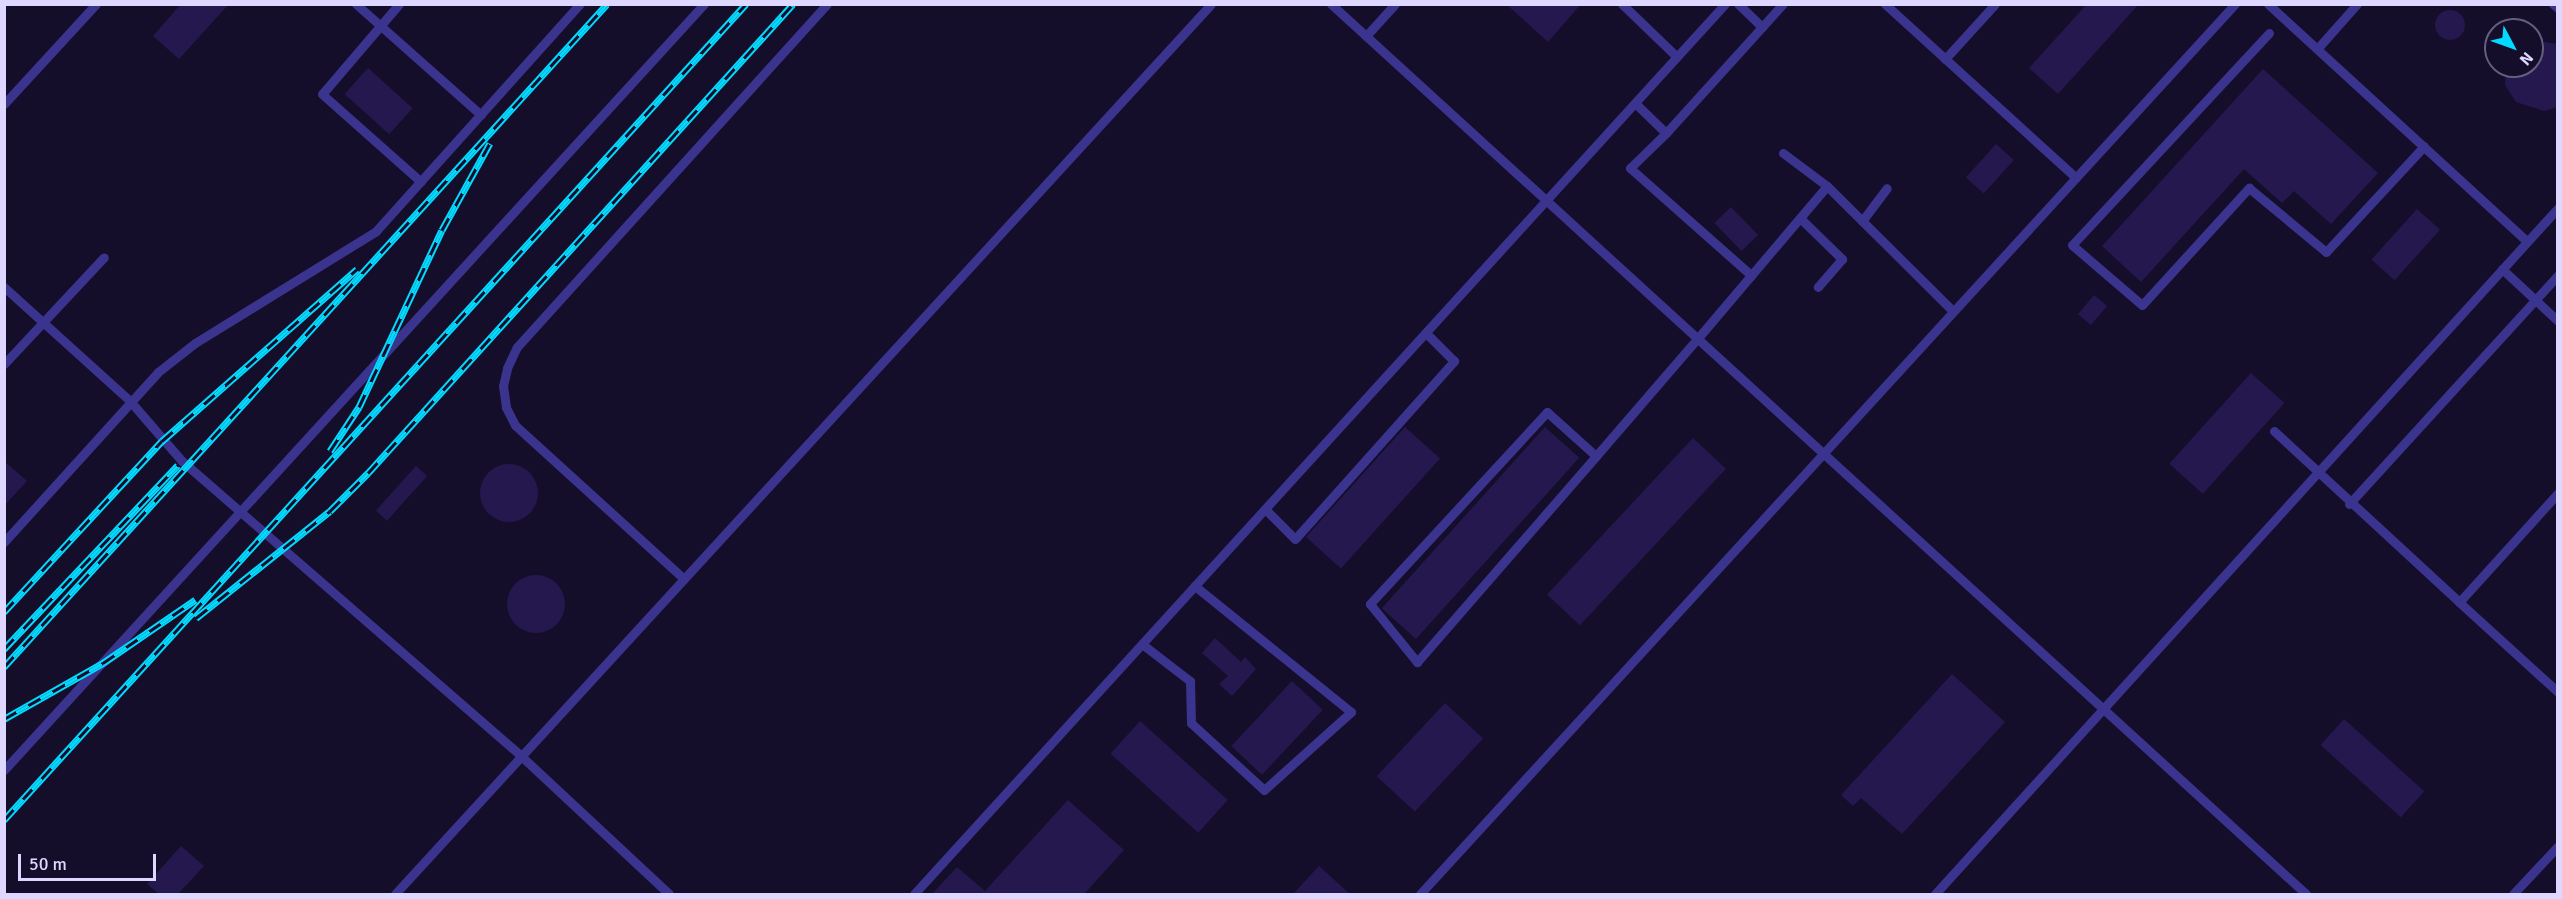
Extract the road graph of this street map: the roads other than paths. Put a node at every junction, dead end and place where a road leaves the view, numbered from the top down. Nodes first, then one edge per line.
1 (96, 4) edge
2 (356, 4) edge
3 (399, 4) edge
4 (580, 4) edge
5 (704, 4) edge
6 (827, 4) edge
7 (1211, 4) edge
8 (1331, 4) edge
9 (1395, 4) edge
10 (1622, 4) edge
11 (1725, 4) edge
12 (1738, 4) edge
13 (1783, 4) edge
14 (1885, 4) edge
15 (1995, 4) edge
16 (2220, 4) edge
17 (2268, 4) edge
18 (2357, 4) edge
19 (2553, 4) edge
20 (2231, 8) edge
21 (2558, 8) edge
22 (380, 26) junction
23 (1762, 27) junction
24 (2269, 33) dead end
25 (1366, 36) junction
26 (2317, 49) junction
27 (1677, 57) junction
28 (1946, 59) junction
29 (4, 104) edge
30 (1635, 104) junction
31 (481, 115) junction
32 (1666, 133) junction
33 (2424, 146) junction
34 (1783, 153) dead end
35 (2076, 178) junction
36 (421, 182) junction
37 (1827, 186) junction
38 (1887, 188) dead end
39 (1546, 201) junction
40 (2558, 208) edge
41 (1800, 218) junction
42 (1862, 221) junction
43 (2527, 241) junction
44 (104, 257) dead end
45 (2502, 269) junction
46 (1751, 275) junction
47 (2558, 275) edge
48 (4, 286) edge
49 (1818, 287) dead end
50 (2534, 299) junction
51 (1953, 311) junction
52 (2558, 321) edge
53 (43, 322) junction
54 (1426, 333) junction
55 (1698, 338) junction
56 (4, 364) edge
57 (130, 401) junction
58 (2274, 431) dead end
59 (1821, 454) junction
60 (1596, 456) junction
61 (2316, 474) junction
62 (2558, 493) edge
63 (2349, 504) junction
64 (1265, 509) junction
65 (241, 513) junction
66 (4, 542) edge
67 (683, 578) junction
68 (1195, 586) junction
69 (2459, 602) junction
70 (1142, 644) junction
71 (2558, 692) edge
72 (2102, 711) junction
73 (520, 755) junction
74 (4, 771) edge
75 (2558, 846) edge
76 (395, 894) edge
77 (669, 894) edge
78 (914, 894) edge
79 (1420, 894) edge
80 (1935, 894) edge
81 (2306, 894) edge
82 (2513, 894) edge

1 - 29 lane
2 - 22 lane
3 - 22 lane
4 - 31 lane
5 - 65 lane
6 - 67 lane
7 - 67 lane
8 - 25 lane
9 - 25 lane
10 - 27 lane
11 - 27 lane
12 - 23 lane
13 - 23 lane
14 - 28 lane
15 - 28 lane
16 - 20 lane
17 - 26 lane
18 - 26 lane
19 - 21 lane
20 - 35 lane
22 - 31 lane
22 - 36 lane
23 - 32 lane
24 - 33 lane
25 - 39 lane
26 - 33 lane
27 - 30 lane
28 - 35 lane
30 - 32 lane
30 - 39 lane
31 - 36 lane
32 - 46 lane
33 - 43 lane
34 - 37 lane
35 - 51 lane
36 - 57 lane
37 - 41 lane
37 - 42 lane
38 - 42 lane
39 - 54 lane
39 - 55 lane
40 - 43 lane
41 - 46 lane
41 - 49 lane
42 - 51 lane
43 - 45 lane
44 - 53 lane
45 - 50 lane
45 - 61 lane
46 - 55 lane
47 - 50 lane
48 - 53 lane
50 - 52 lane
50 - 63 lane
51 - 59 lane
53 - 56 lane
53 - 57 lane
54 - 64 lane
54 - 64 lane
55 - 59 lane
55 - 60 lane
57 - 65 lane
57 - 66 lane
58 - 61 lane
59 - 72 lane
59 - 79 lane
60 - 60 lane
61 - 63 lane
61 - 72 lane
62 - 69 lane
63 - 69 lane
64 - 68 lane
65 - 73 lane
65 - 74 lane
67 - 73 lane
68 - 70 lane
68 - 70 lane
69 - 71 lane
70 - 78 lane
72 - 80 lane
72 - 81 lane
73 - 76 lane
73 - 77 lane
75 - 82 lane

